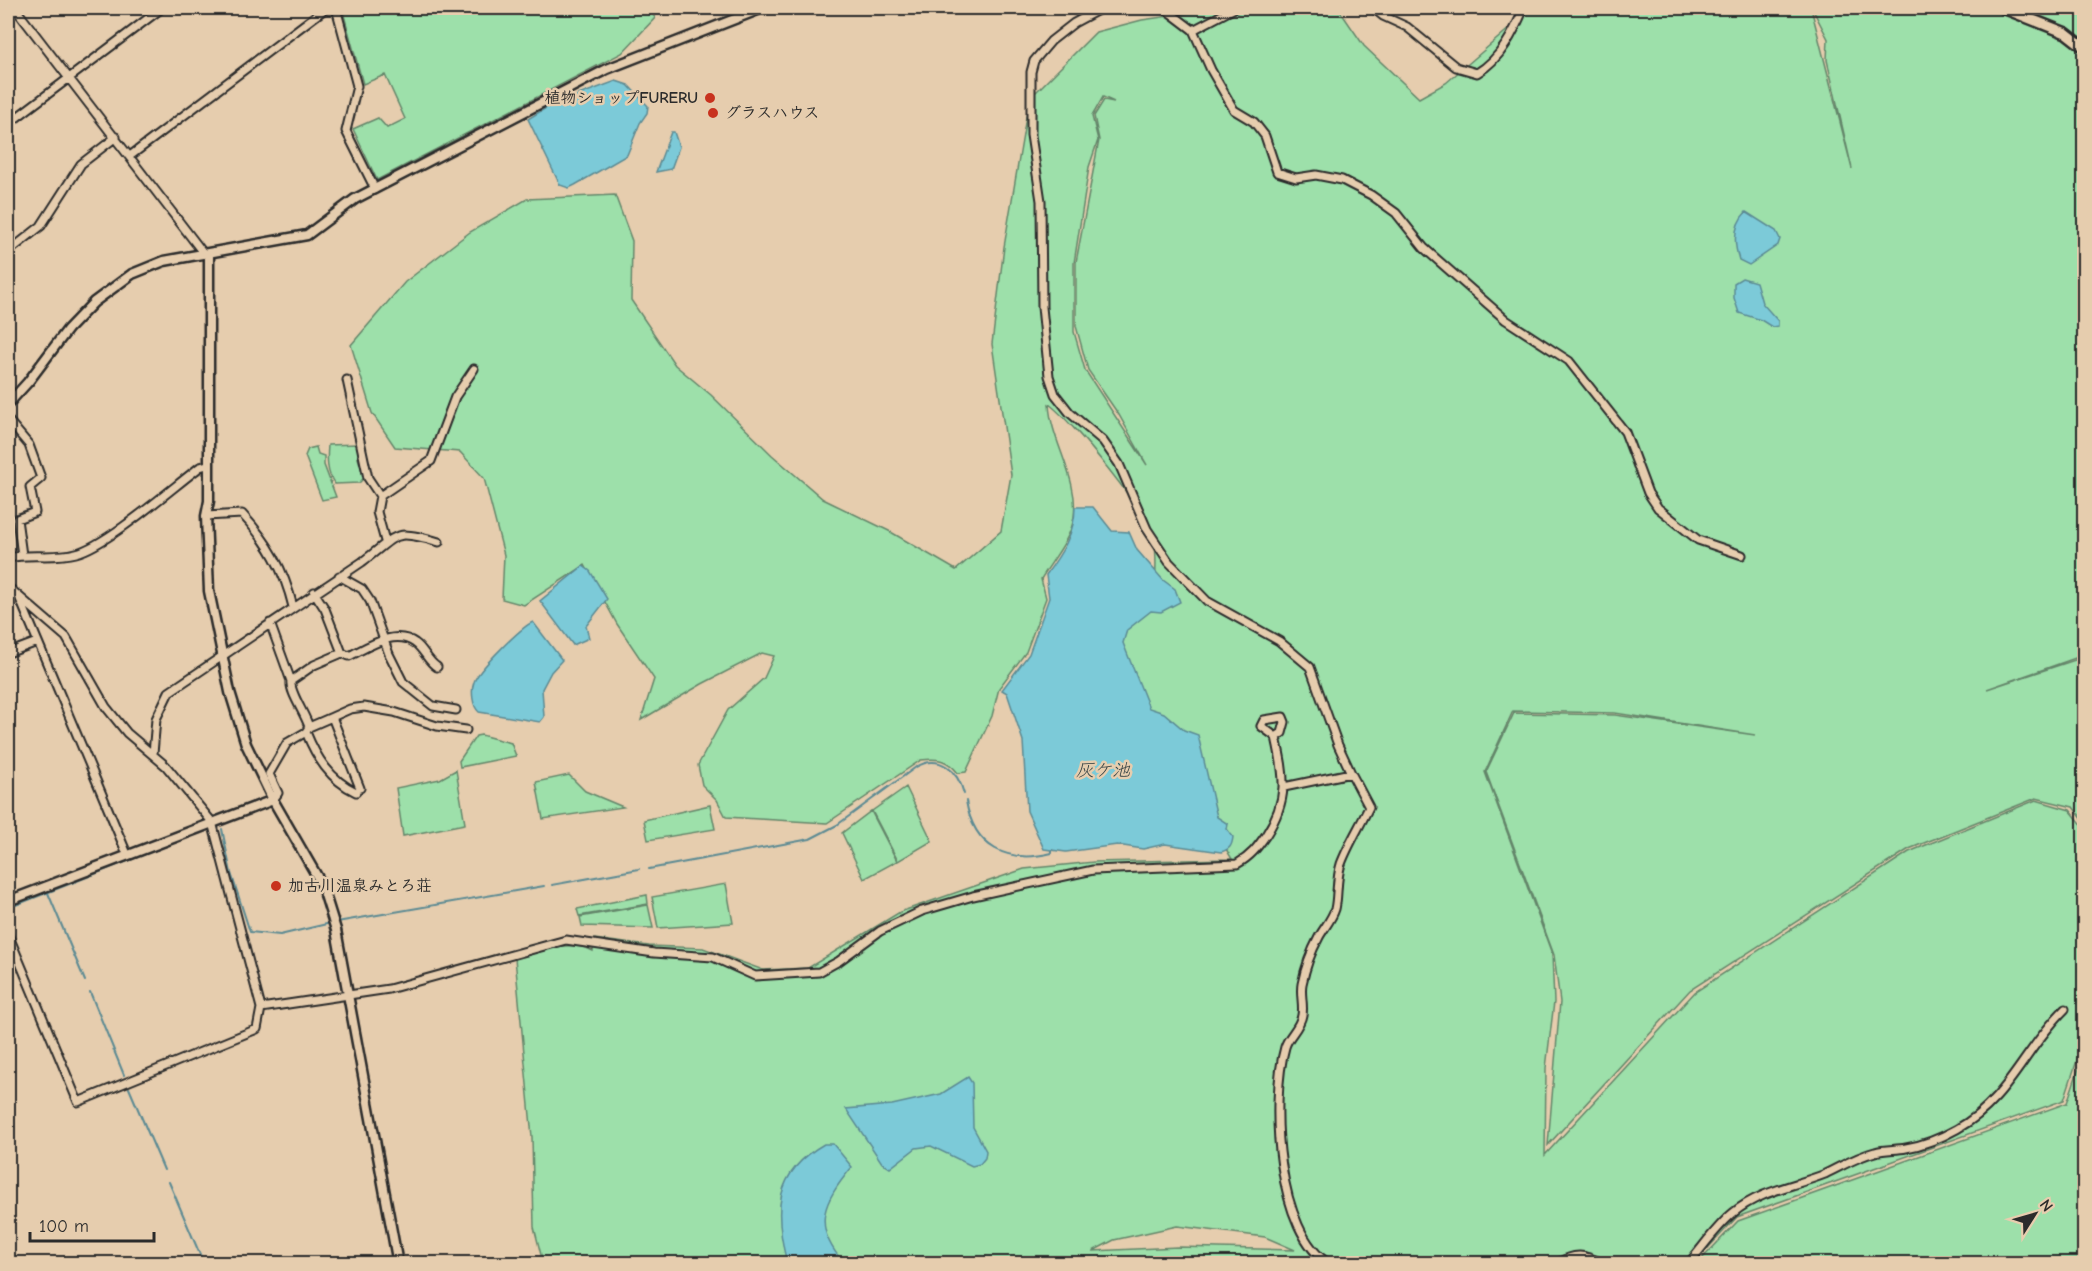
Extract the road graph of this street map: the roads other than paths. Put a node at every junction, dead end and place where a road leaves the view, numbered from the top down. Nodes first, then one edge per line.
1 (15, 8) edge
2 (162, 8) edge
3 (326, 8) edge
4 (336, 8) edge
5 (764, 8) edge
6 (1069, 8) edge
7 (1101, 8) edge
8 (1164, 8) edge
9 (1235, 8) edge
10 (1373, 8) edge
11 (1524, 8) edge
12 (2002, 8) edge
13 (1194, 30) junction
14 (2085, 47) edge
15 (68, 76) junction
16 (8, 124) edge
17 (116, 137) junction
18 (130, 156) junction
19 (375, 189) junction
20 (8, 252) edge
21 (206, 254) junction
22 (474, 369) dead end
23 (347, 380) dead end
24 (8, 404) edge
25 (8, 420) edge
26 (207, 465) junction
27 (380, 496) junction
28 (206, 516) junction
29 (385, 541) junction
30 (439, 542) dead end
31 (22, 555) junction
32 (1742, 555) dead end
33 (8, 558) edge
34 (339, 576) junction
35 (8, 587) edge
36 (314, 592) junction
37 (18, 596) junction
38 (293, 607) junction
39 (270, 623) junction
40 (383, 639) junction
41 (37, 642) junction
42 (8, 653) edge
43 (342, 653) junction
44 (220, 656) junction
45 (438, 667) dead end
46 (291, 681) junction
47 (456, 710) dead end
48 (332, 717) junction
49 (308, 729) junction
50 (466, 730) dead end
51 (1276, 737) dead end
52 (153, 754) junction
53 (1351, 773) junction
54 (1284, 787) junction
55 (273, 800) junction
56 (212, 822) junction
57 (127, 854) junction
58 (8, 901) edge
59 (8, 934) edge
60 (346, 995) junction
61 (261, 1008) junction
62 (2066, 1009) dead end
63 (398, 1263) edge
64 (1330, 1263) edge
65 (1556, 1263) edge
66 (1605, 1263) edge
67 (1688, 1263) edge

1 - 15 street
2 - 15 street
3 - 18 street
4 - 19 street
5 - 19 street
6 - 7 street
7 - 53 street
8 - 13 street
9 - 13 street
10 - 11 street
12 - 14 main road
13 - 32 street
15 - 16 street
15 - 17 street
17 - 18 street
17 - 20 street
18 - 21 street
19 - 21 street
21 - 24 street
21 - 26 street
22 - 27 street
23 - 27 street
25 - 31 street
26 - 28 street
26 - 31 street
27 - 29 street
28 - 38 street
28 - 44 street
29 - 30 street
29 - 34 street
31 - 33 street
34 - 36 street
34 - 40 street
35 - 37 street
36 - 38 street
36 - 43 street
37 - 41 street
37 - 52 street
38 - 39 street
39 - 44 street
39 - 46 street
40 - 43 street
40 - 45 street
40 - 47 street
41 - 42 street
41 - 57 street
43 - 46 street
44 - 52 street
44 - 55 street
46 - 49 street
48 - 49 street
48 - 49 street
48 - 50 street
49 - 55 street
51 - 54 street
52 - 56 street
53 - 54 street
53 - 64 street
54 - 60 street
55 - 56 street
55 - 60 street
56 - 57 street
56 - 61 street
57 - 58 street
59 - 61 street
60 - 61 street
60 - 63 street
62 - 67 street
65 - 66 street

